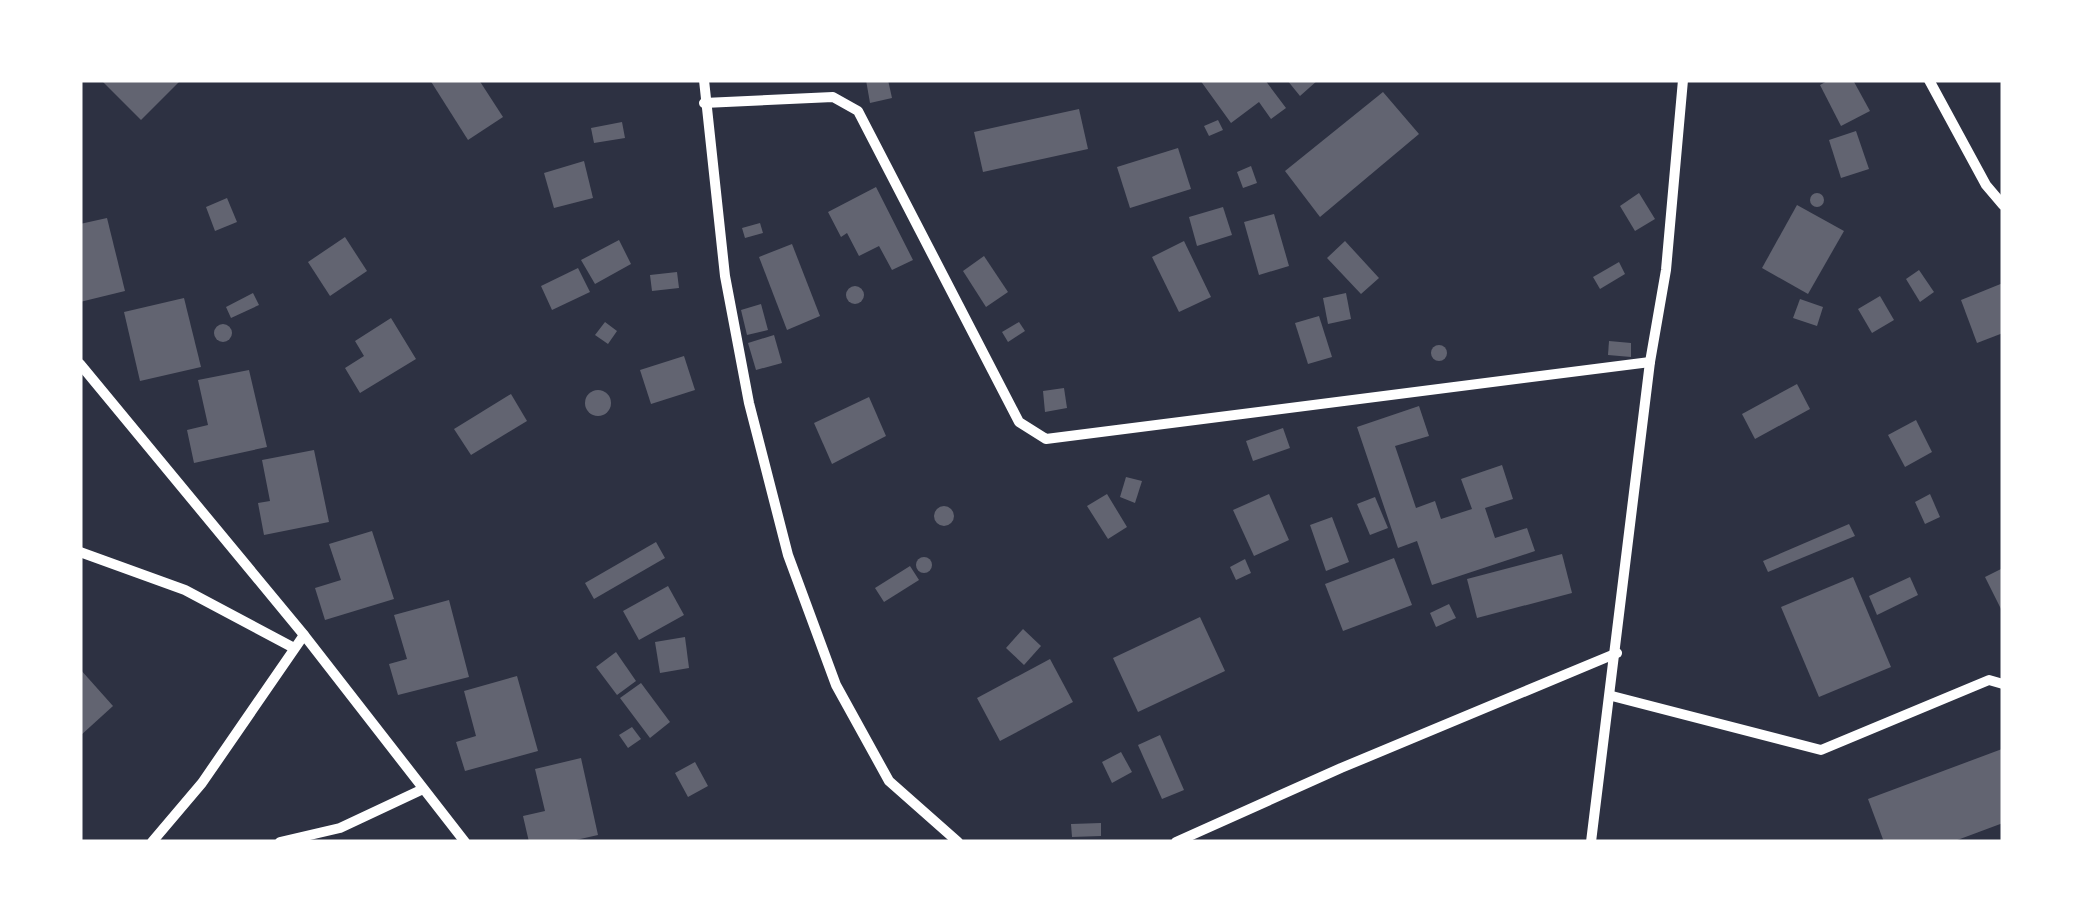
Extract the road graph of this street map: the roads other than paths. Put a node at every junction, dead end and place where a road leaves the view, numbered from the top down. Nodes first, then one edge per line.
1 (704, 80) edge
2 (1683, 80) edge
3 (1928, 80) edge
4 (704, 104) junction
5 (2003, 206) edge
6 (1650, 362) junction
7 (80, 364) edge
8 (80, 552) edge
9 (304, 636) junction
10 (294, 648) junction
11 (1616, 652) junction
12 (2003, 684) edge
13 (1612, 696) junction
14 (422, 790) junction
15 (152, 842) edge
16 (280, 842) edge
17 (465, 842) edge
18 (958, 842) edge
19 (1176, 842) edge
20 (1591, 842) edge

1 - 4 street
2 - 6 street
3 - 5 street
4 - 6 street
4 - 18 street
6 - 11 street
7 - 9 street
8 - 10 street
9 - 10 street
9 - 14 street
10 - 15 street
11 - 13 street
11 - 19 street
12 - 13 street
13 - 20 street
14 - 16 street
14 - 17 street

